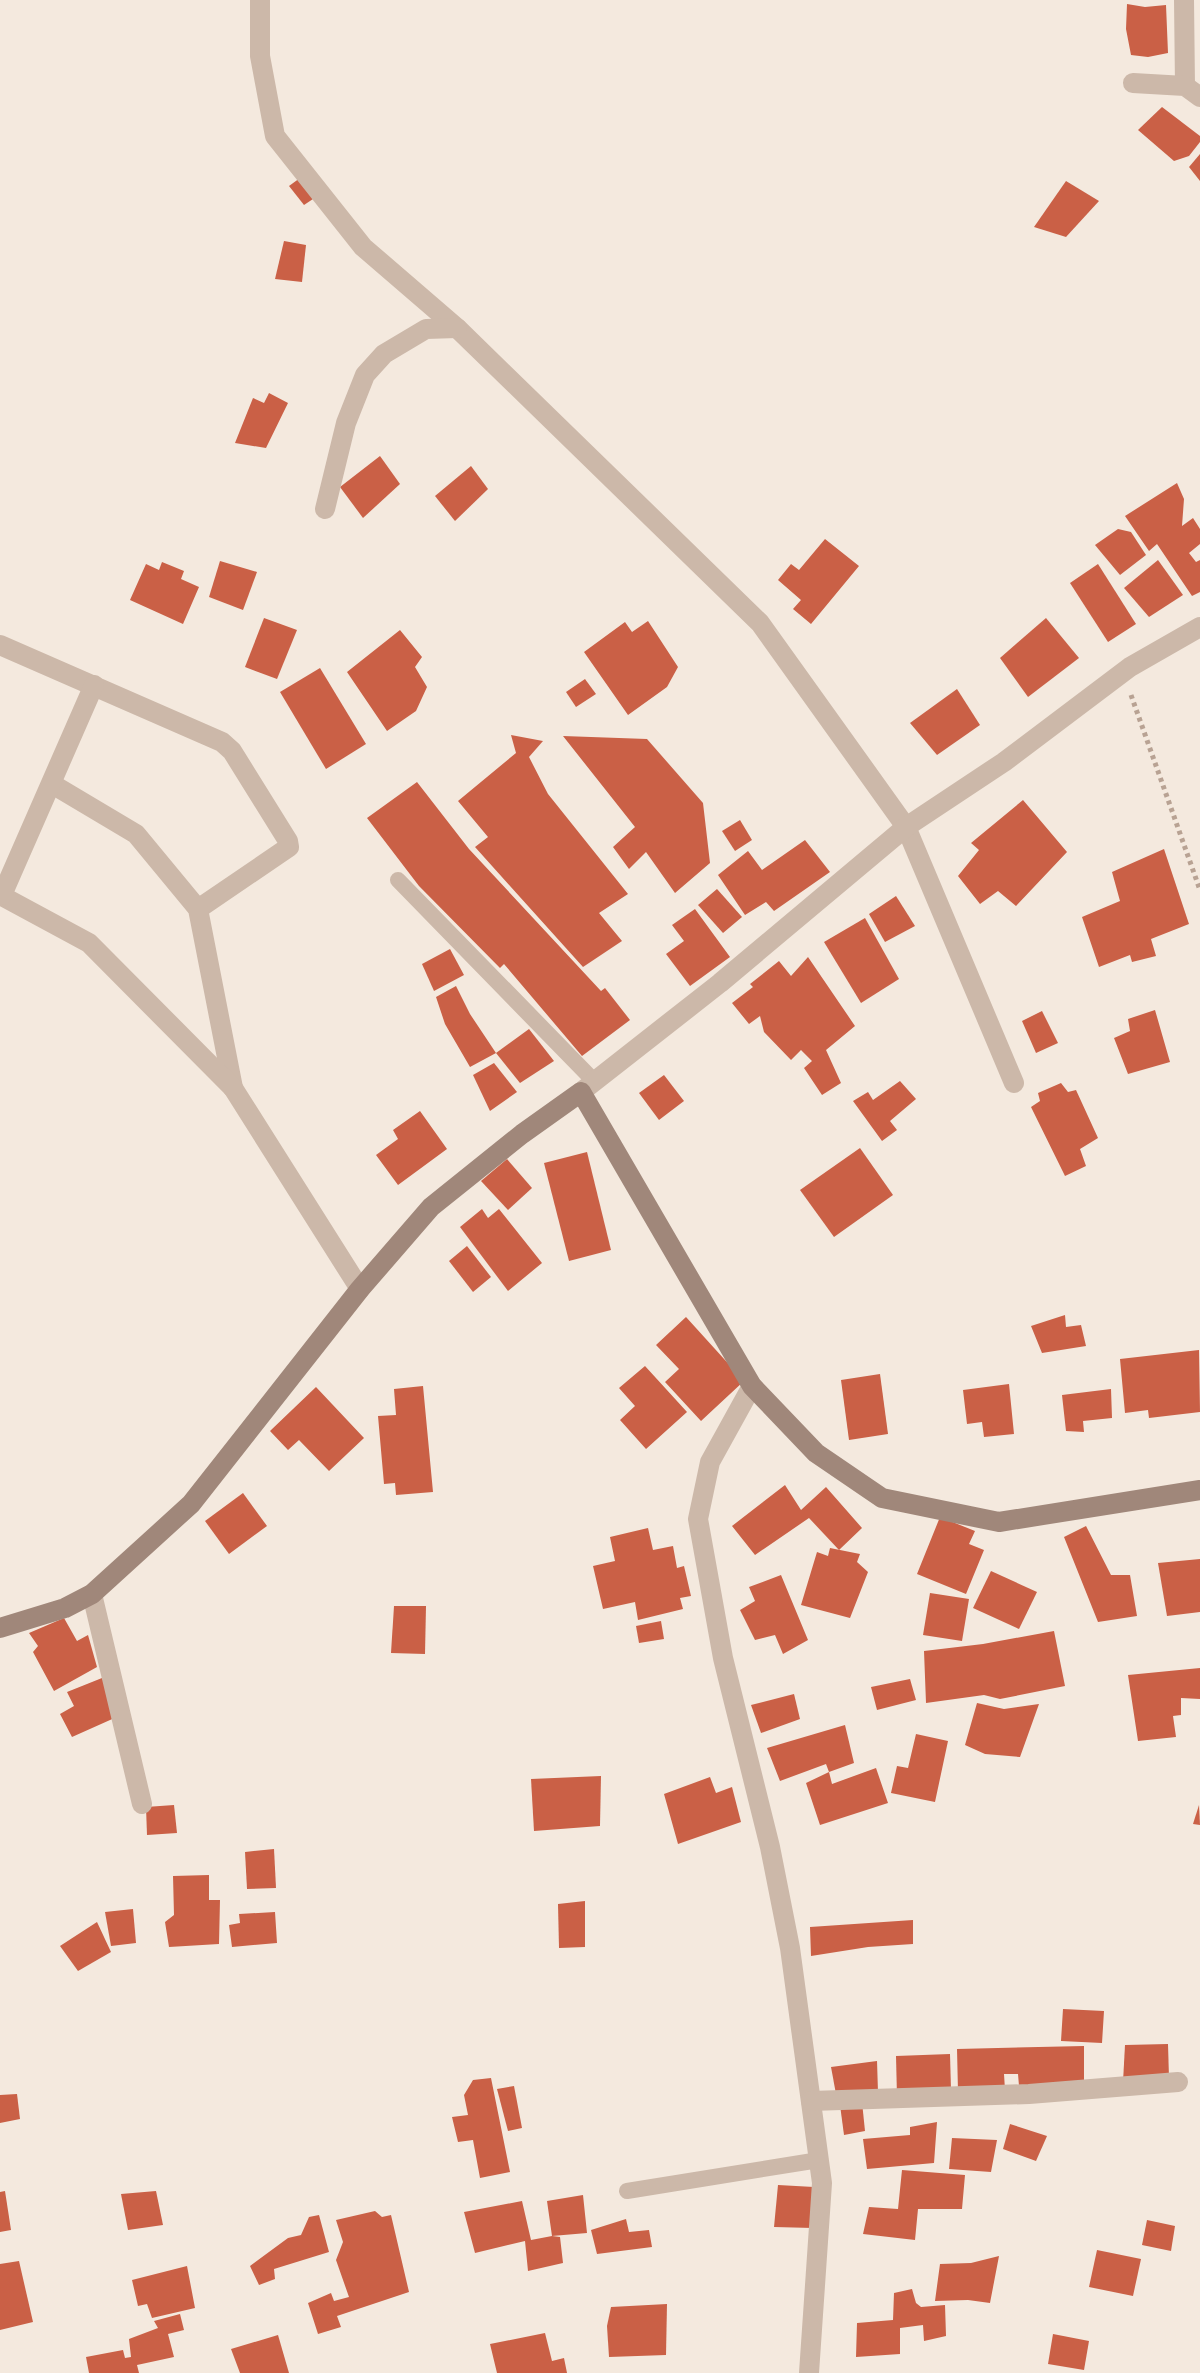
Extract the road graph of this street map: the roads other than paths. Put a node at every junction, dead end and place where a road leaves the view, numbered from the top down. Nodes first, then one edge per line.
1 (260, 0) edge
2 (1184, 0) edge
3 (1133, 83) dead end
4 (1193, 92) edge
5 (457, 328) junction
6 (325, 509) dead end
7 (1200, 627) edge
8 (0, 645) edge
9 (94, 685) junction
10 (52, 784) junction
11 (906, 827) junction
12 (398, 880) dead end
13 (1, 895) edge
14 (198, 909) junction
15 (1014, 1083) dead end
16 (588, 1087) junction
17 (233, 1088) junction
18 (360, 1289) junction
19 (752, 1386) junction
20 (1200, 1490) edge
21 (92, 1594) junction
22 (0, 1628) edge
23 (142, 1804) dead end
24 (1178, 2082) dead end
25 (811, 2101) junction
26 (819, 2160) junction
27 (627, 2191) dead end
28 (809, 2373) edge

1 - 5 street
2 - 4 street
3 - 4 street
5 - 6 street
5 - 11 street
7 - 11 street
8 - 9 street
9 - 10 street
9 - 14 street
10 - 13 street
10 - 14 street
11 - 15 street
11 - 16 street
12 - 16 lane
13 - 17 street
14 - 17 street
16 - 18 street
16 - 19 street
17 - 18 street
18 - 21 street
19 - 20 street
19 - 25 street
21 - 22 street
21 - 23 street
24 - 25 street
25 - 26 street
26 - 27 lane
26 - 28 street

